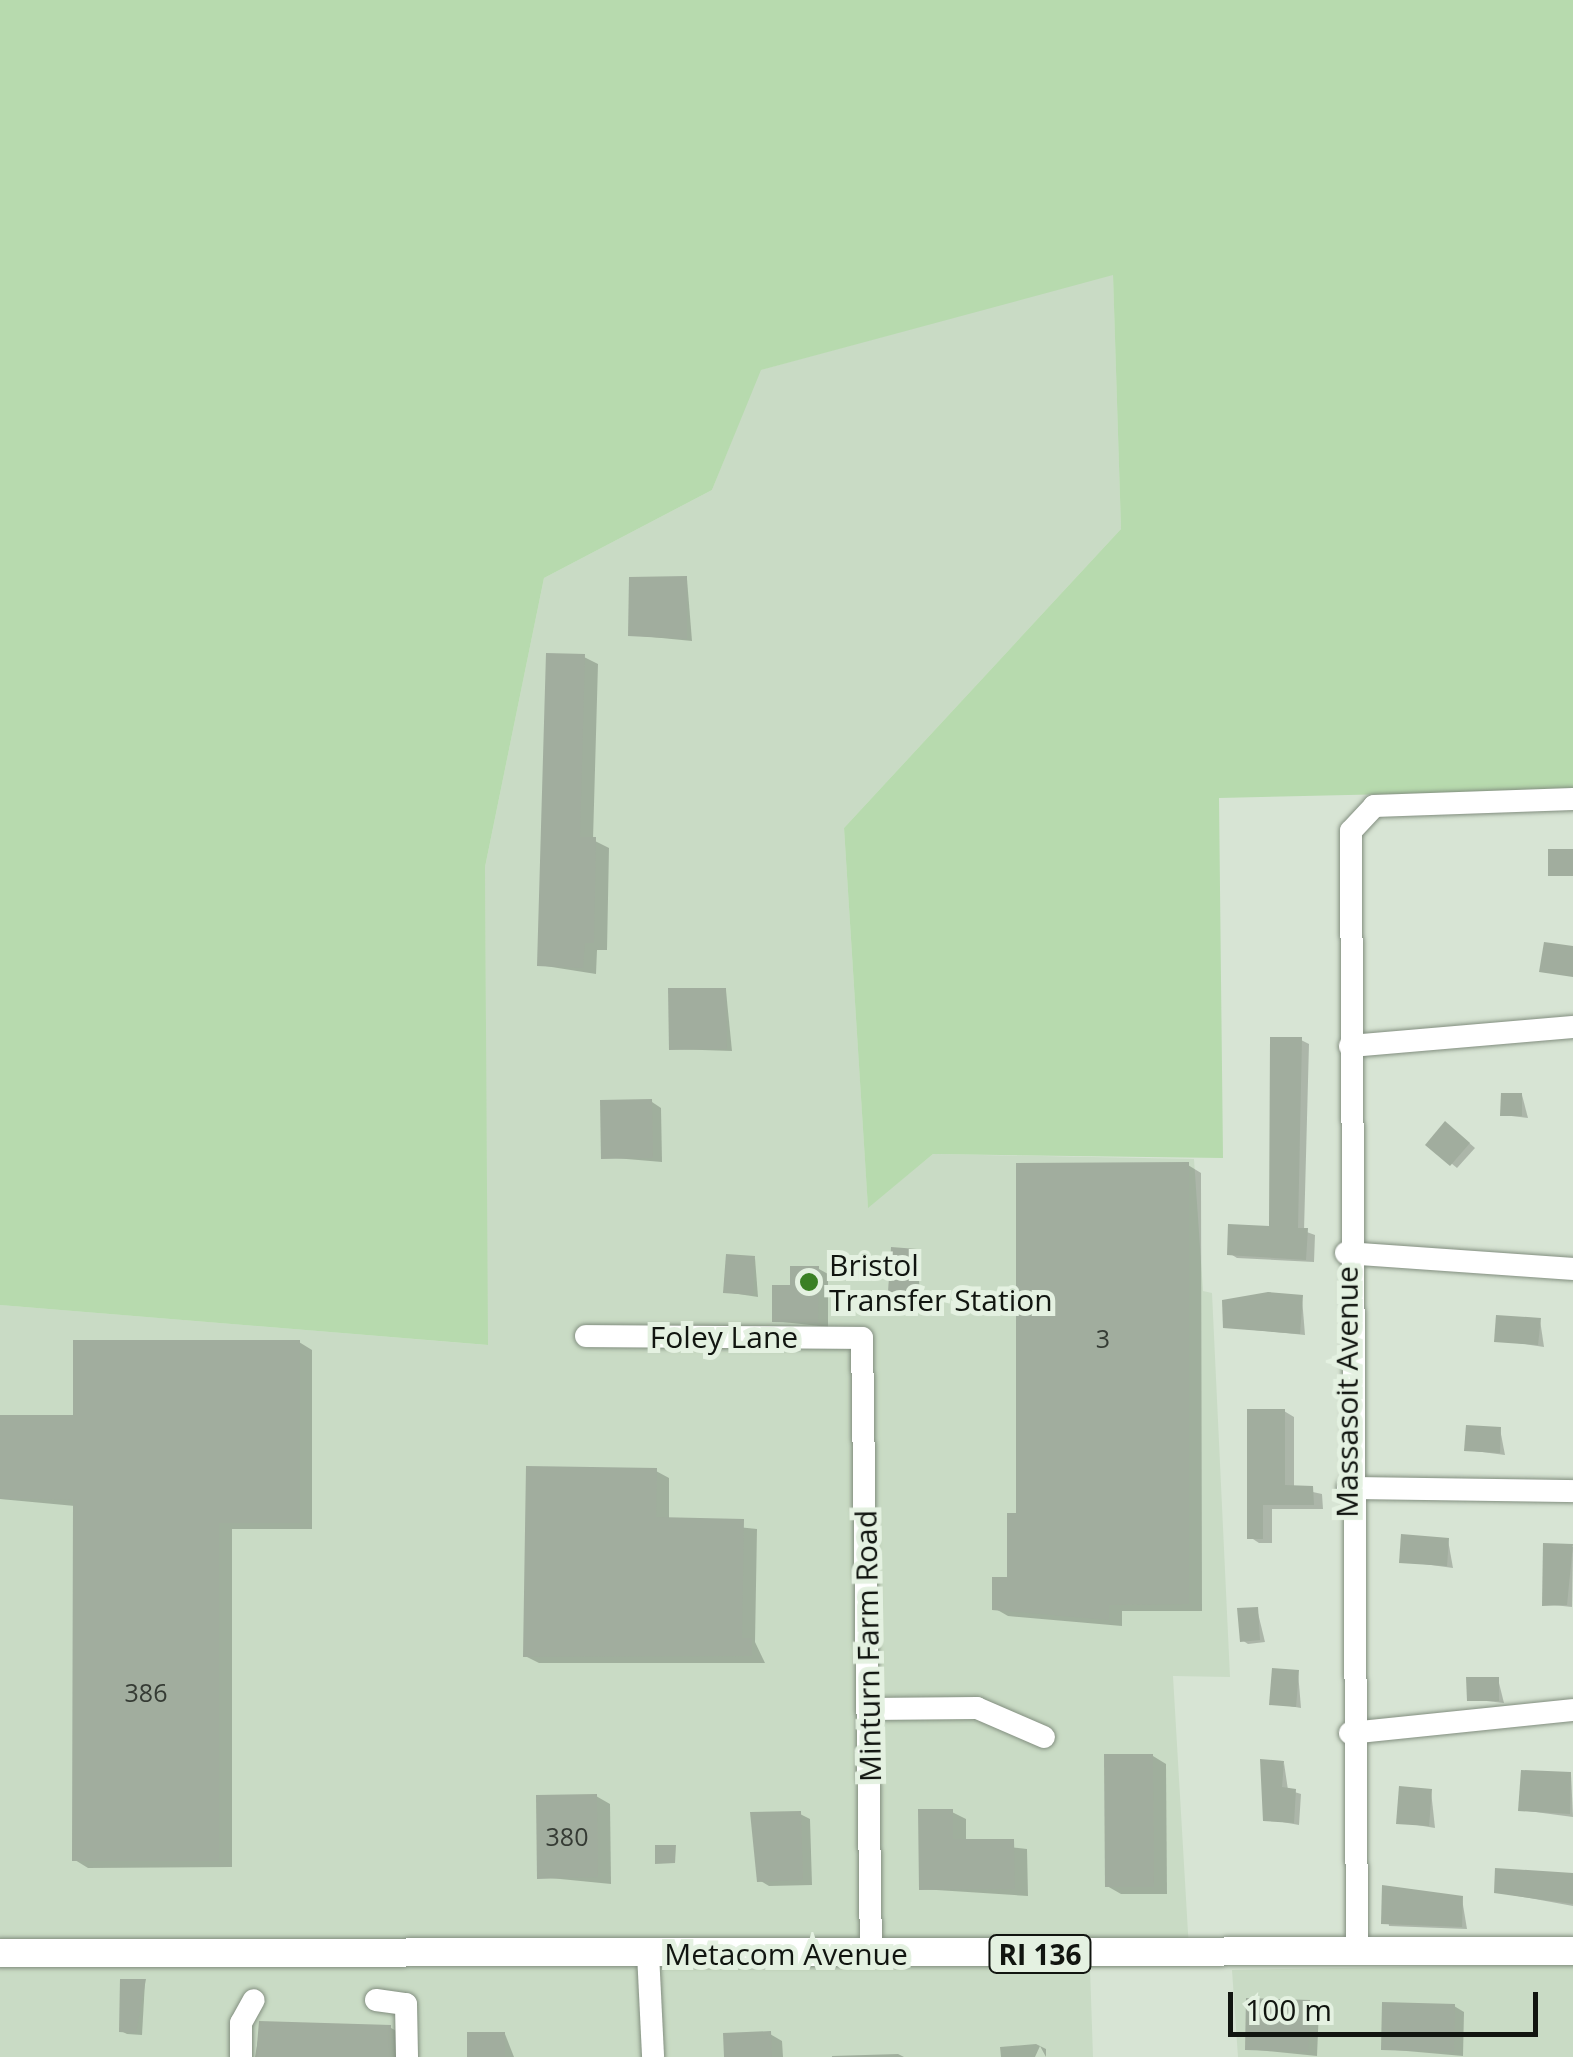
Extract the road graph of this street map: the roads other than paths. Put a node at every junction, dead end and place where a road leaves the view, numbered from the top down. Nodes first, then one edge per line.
1 (1573, 799) edge
2 (1573, 1027) edge
3 (1350, 1046) junction
4 (1346, 1253) junction
5 (1573, 1269) edge
6 (586, 1336) dead end
7 (862, 1338) joint
8 (1348, 1488) junction
9 (1573, 1492) edge
10 (869, 1709) junction
11 (1573, 1710) edge
12 (1350, 1734) junction
13 (1044, 1737) dead end
14 (1573, 1951) edge
15 (0, 1953) edge
16 (1358, 1953) junction
17 (648, 1954) junction
18 (871, 1954) junction
19 (254, 2000) dead end
20 (376, 2000) dead end
21 (241, 2057) edge
22 (407, 2057) edge
23 (653, 2057) edge

1 - 3 street, Massasoit Avenue
2 - 3 street
3 - 4 street, Massasoit Avenue
4 - 5 street
4 - 8 street, Massasoit Avenue
6 - 7 street, Foley Lane
7 - 10 street, Minturn Farm Road
8 - 9 street
8 - 12 street, Massasoit Avenue
10 - 13 street
10 - 18 street, Minturn Farm Road
11 - 12 street
12 - 16 street, Massasoit Avenue
14 - 16 main road, Metacom Avenue / RI 136
15 - 17 main road, Metacom Avenue / RI 136
16 - 18 main road, Metacom Avenue / RI 136
17 - 18 main road, Metacom Avenue / RI 136
17 - 23 street
19 - 21 street
20 - 22 street

